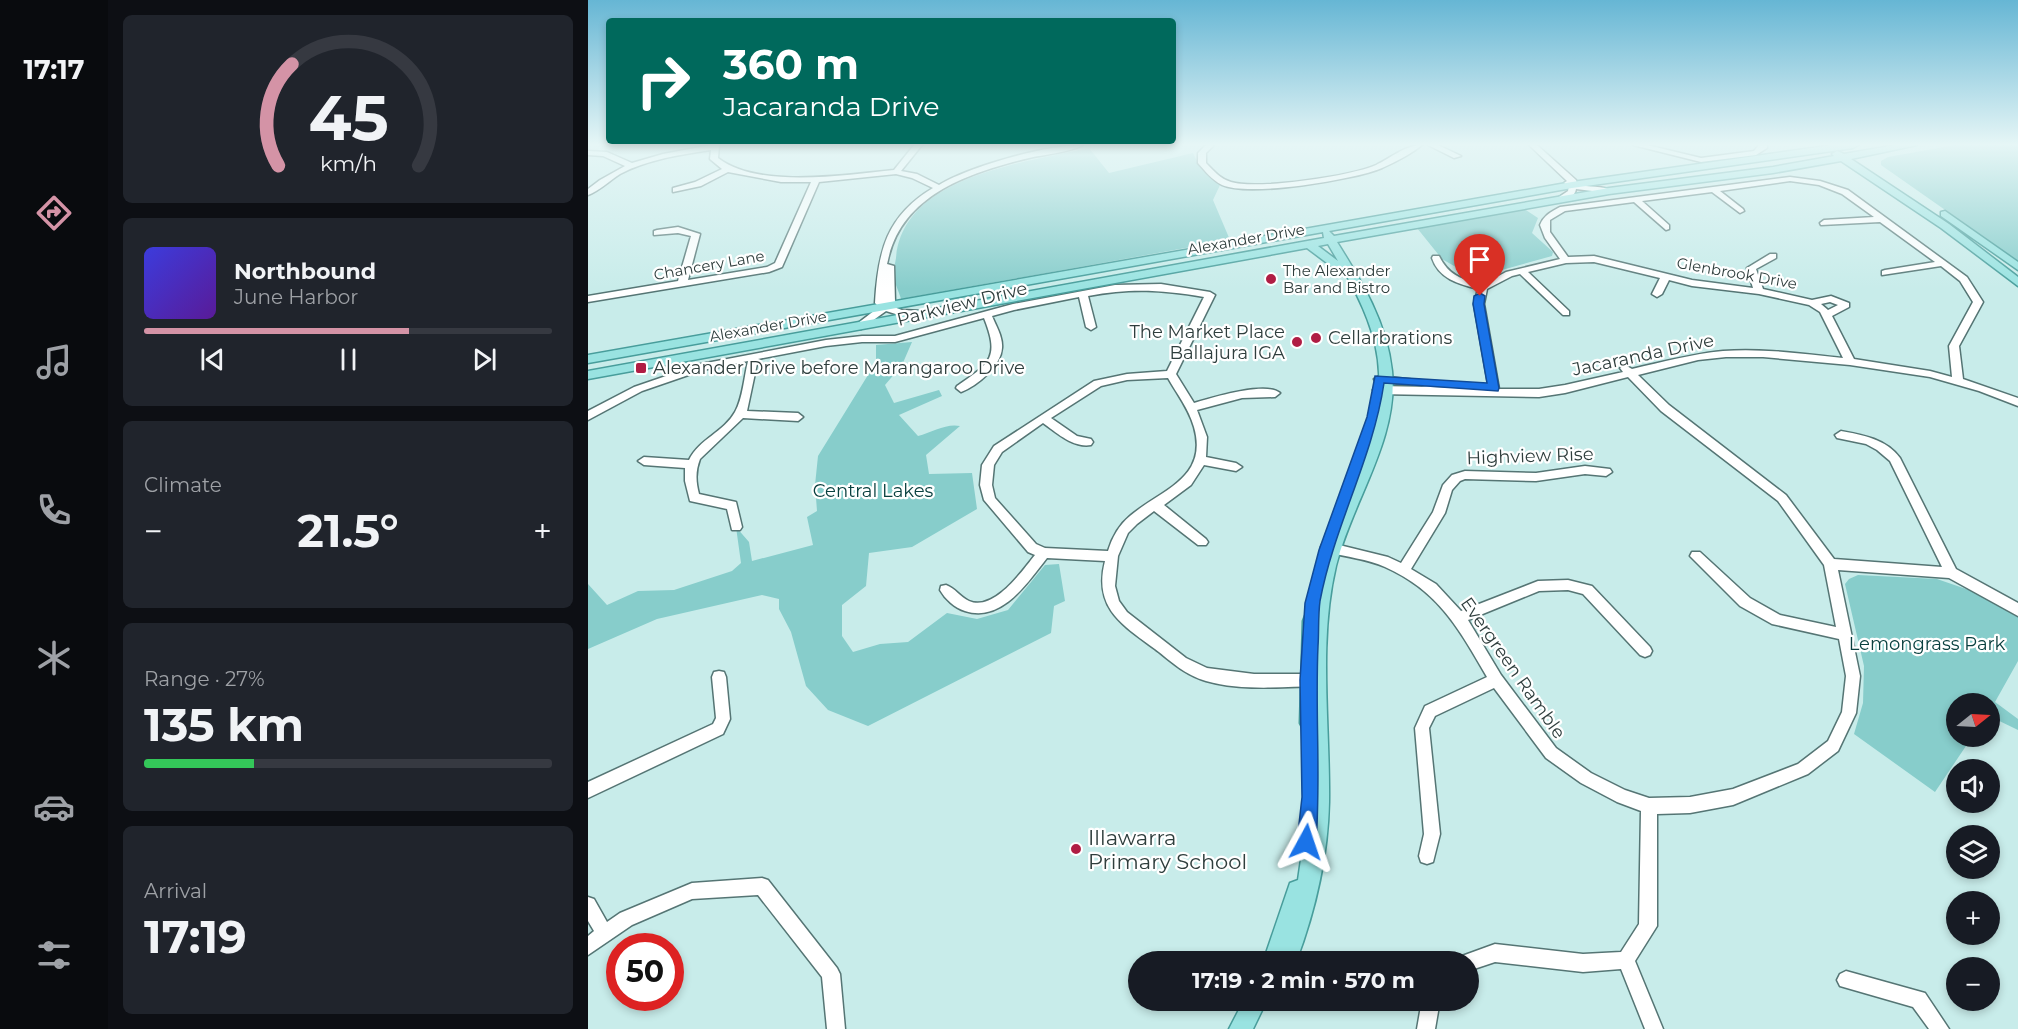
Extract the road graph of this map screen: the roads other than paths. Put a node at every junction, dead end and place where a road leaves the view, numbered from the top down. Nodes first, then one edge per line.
1 (810, 193) edge
2 (933, 193) edge
3 (1539, 193) edge
4 (1571, 193) edge
5 (1597, 193) edge
6 (1694, 193) edge
7 (1719, 193) edge
8 (1846, 193) edge
9 (1896, 193) edge
10 (1915, 193) edge
11 (1562, 199) junction
12 (1637, 201) junction
13 (1740, 211) dead end
14 (1884, 219) junction
15 (1824, 223) dead end
16 (1666, 227) dead end
17 (657, 233) dead end
18 (1309, 244) junction
19 (1329, 244) junction
20 (1773, 256) dead end
21 (1436, 258) dead end
22 (1566, 260) junction
23 (1943, 263) junction
24 (2018, 267) edge
25 (1522, 271) junction
26 (1885, 273) dead end
27 (1666, 276) junction
28 (2018, 283) edge
29 (682, 284) junction
30 (1483, 288) junction
31 (1759, 291) junction
32 (1083, 294) junction
33 (1658, 294) dead end
34 (588, 299) edge
35 (1812, 303) junction
36 (885, 306) junction
37 (938, 312) junction
38 (1566, 313) dead end
39 (987, 314) junction
40 (1827, 314) junction
41 (858, 327) junction
42 (1091, 327) dead end
43 (754, 357) junction
44 (1849, 358) junction
45 (588, 359) edge
46 (1627, 370) junction
47 (1171, 374) junction
48 (588, 375) edge
49 (1958, 378) junction
50 (1382, 385) junction
51 (961, 388) dead end
52 (1494, 390) junction
53 (1275, 393) dead end
54 (2018, 400) edge
55 (1191, 408) junction
56 (740, 414) junction
57 (588, 416) edge
58 (798, 417) dead end
59 (1043, 418) junction
60 (1840, 435) dead end
61 (1087, 442) dead end
62 (1200, 460) junction
63 (644, 461) dead end
64 (691, 464) junction
65 (1236, 467) dead end
66 (1606, 471) dead end
67 (1154, 504) junction
68 (736, 527) dead end
69 (1202, 542) dead end
70 (1330, 548) junction
71 (1044, 553) junction
72 (1110, 556) junction
73 (1695, 556) dead end
74 (1830, 564) junction
75 (1403, 571) junction
76 (1951, 573) junction
77 (946, 590) dead end
78 (2018, 610) edge
79 (1459, 618) junction
80 (1842, 634) junction
81 (1646, 651) dead end
82 (719, 677) dead end
83 (1314, 680) junction
84 (1496, 680) junction
85 (588, 790) edge
86 (1650, 806) junction
87 (1427, 856) dead end
88 (588, 905) edge
89 (605, 934) junction
90 (588, 946) edge
91 (1278, 951) edge
92 (1288, 951) edge
93 (1479, 958) edge
94 (1626, 960) junction
95 (1846, 980) dead end
96 (1250, 1011) edge
97 (1262, 1011) edge
98 (1429, 1011) edge
99 (836, 1029) edge
100 (1240, 1029) edge
101 (1252, 1029) edge
102 (1426, 1029) edge
103 (1654, 1029) edge
104 (1940, 1029) edge

1 - 29 street, Chancery Lane
2 - 36 street
3 - 19 main road, Alexander Drive
4 - 11 street
5 - 11 main road, Alexander Drive
6 - 12 street
7 - 13 street
8 - 14 street
9 - 28 main road
10 - 24 main road
11 - 19 main road, Alexander Drive
12 - 16 street
12 - 22 street
14 - 15 street
14 - 23 street
17 - 29 street
18 - 19 main road
18 - 19 main road, Alexander Drive
18 - 37 main road, Alexander Drive
19 - 36 main road, Alexander Drive
19 - 50 main road
20 - 31 street
21 - 30 street
22 - 25 street, Glenbrook Drive
22 - 27 street, Glenbrook Drive
23 - 26 street
23 - 49 street
25 - 30 street, Glenbrook Drive
25 - 38 street
27 - 31 street, Glenbrook Drive
27 - 33 street
29 - 34 street, Chancery Lane
30 - 52 street
31 - 35 street, Glenbrook Drive
32 - 39 street, Parkview Drive
32 - 42 street
32 - 47 street, Parkview Drive
35 - 40 street, Glenbrook Drive
35 - 40 street
36 - 37 street
36 - 41 street
36 - 45 main road, Alexander Drive
37 - 41 main road, Alexander Drive
39 - 43 street, Parkview Drive
39 - 51 street
40 - 44 street, Glenbrook Drive
41 - 48 main road, Alexander Drive
43 - 56 street
43 - 57 street, Parkview Drive
44 - 46 street, Jacaranda Drive
44 - 49 street, Jacaranda Drive
46 - 52 street, Jacaranda Drive
46 - 74 street, Evergreen Ramble
47 - 55 street
47 - 59 street
49 - 54 street, Jacaranda Drive
50 - 52 street, Jacaranda Drive
50 - 70 main road
53 - 55 street
55 - 62 street
56 - 58 street
56 - 64 street
59 - 61 street
59 - 71 street
60 - 76 street
62 - 65 street
62 - 67 street
63 - 64 street
64 - 68 street
66 - 75 street, Highview Rise
67 - 69 street
67 - 72 street
70 - 75 street, Evergreen Ramble
70 - 83 main road
71 - 72 street
71 - 77 street
72 - 83 street
73 - 80 street
74 - 76 street
74 - 80 street, Evergreen Ramble
75 - 79 street, Evergreen Ramble
76 - 78 street
79 - 81 street
79 - 84 street, Evergreen Ramble
80 - 86 street, Evergreen Ramble
82 - 85 street
83 - 91 main road
83 - 92 main road
84 - 86 street, Evergreen Ramble
84 - 87 street
86 - 94 street
88 - 89 street
89 - 90 street
89 - 99 street
93 - 94 street
94 - 103 street
95 - 104 street
96 - 100 main road
97 - 101 main road
98 - 102 street

